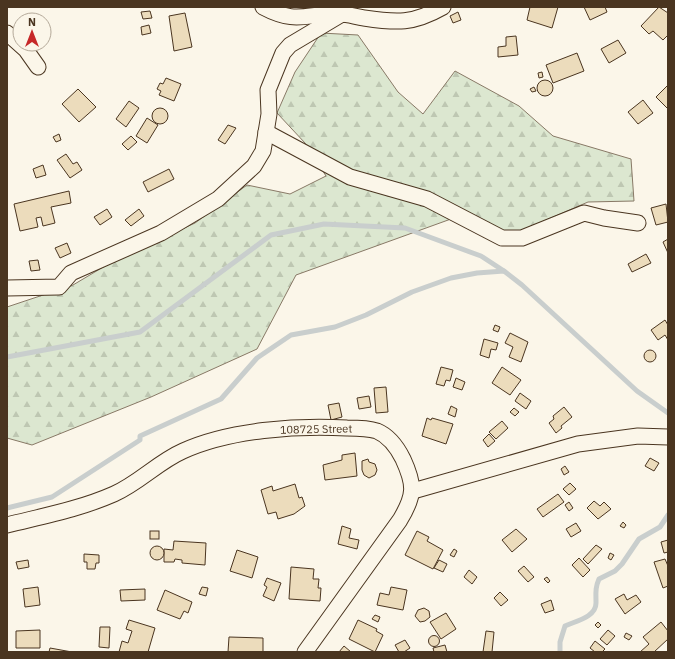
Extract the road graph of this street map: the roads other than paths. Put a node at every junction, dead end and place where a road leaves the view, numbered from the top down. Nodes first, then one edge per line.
1 (263, 7) edge
2 (443, 7) edge
3 (342, 14) junction
4 (7, 33) edge
5 (38, 67) dead end
6 (266, 132) junction
7 (638, 223) dead end
8 (7, 288) edge
9 (668, 437) edge
10 (413, 491) junction
11 (7, 525) edge
12 (305, 652) edge

1 - 3 street
2 - 3 street
3 - 6 street
4 - 5 street
6 - 7 street
6 - 8 street
9 - 10 street
10 - 11 street, 108725 Street
10 - 12 street

